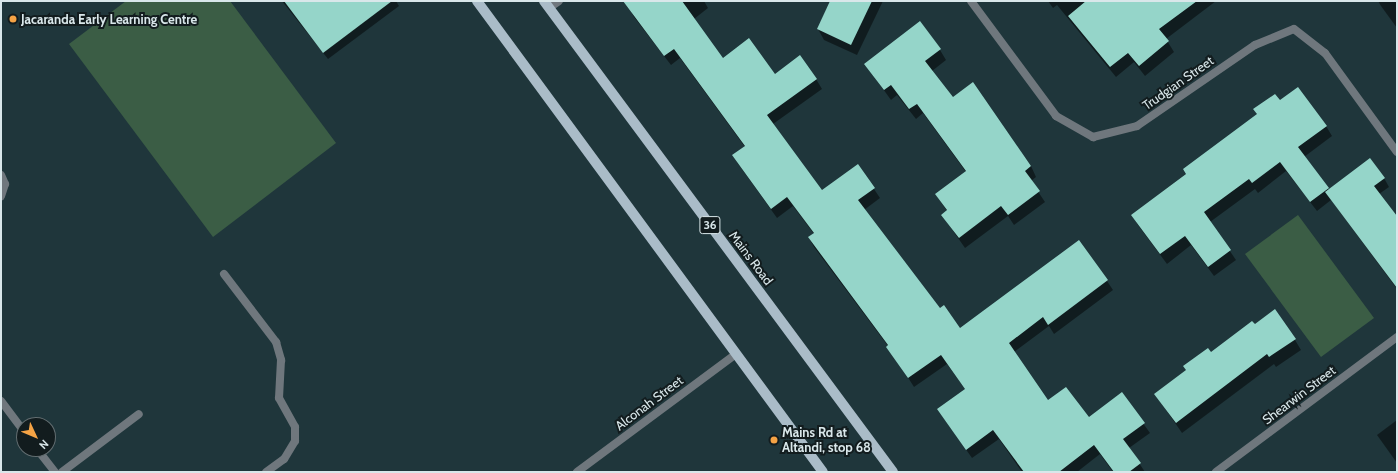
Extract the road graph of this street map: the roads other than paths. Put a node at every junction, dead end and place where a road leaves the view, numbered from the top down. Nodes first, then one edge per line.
1 (477, 1) edge
2 (559, 1) edge
3 (971, 1) edge
4 (547, 4) edge
5 (1397, 152) edge
6 (1, 175) edge
7 (1, 196) edge
8 (224, 274) dead end
9 (1397, 337) edge
10 (736, 354) junction
11 (1, 401) edge
12 (139, 414) dead end
13 (16, 421) edge
14 (43, 457) edge
15 (55, 472) edge
16 (62, 472) edge
17 (266, 472) edge
18 (577, 472) edge
19 (823, 472) edge
20 (893, 472) edge
21 (1216, 472) edge

1 - 10 main road
2 - 4 street
3 - 5 street, Trudgian Street
4 - 20 main road, Mains Road / 36
6 - 7 street
8 - 17 street
9 - 21 street, Shearwin Street
10 - 18 street, Alconah Street
10 - 19 main road
11 - 13 street
12 - 16 street
14 - 15 street

